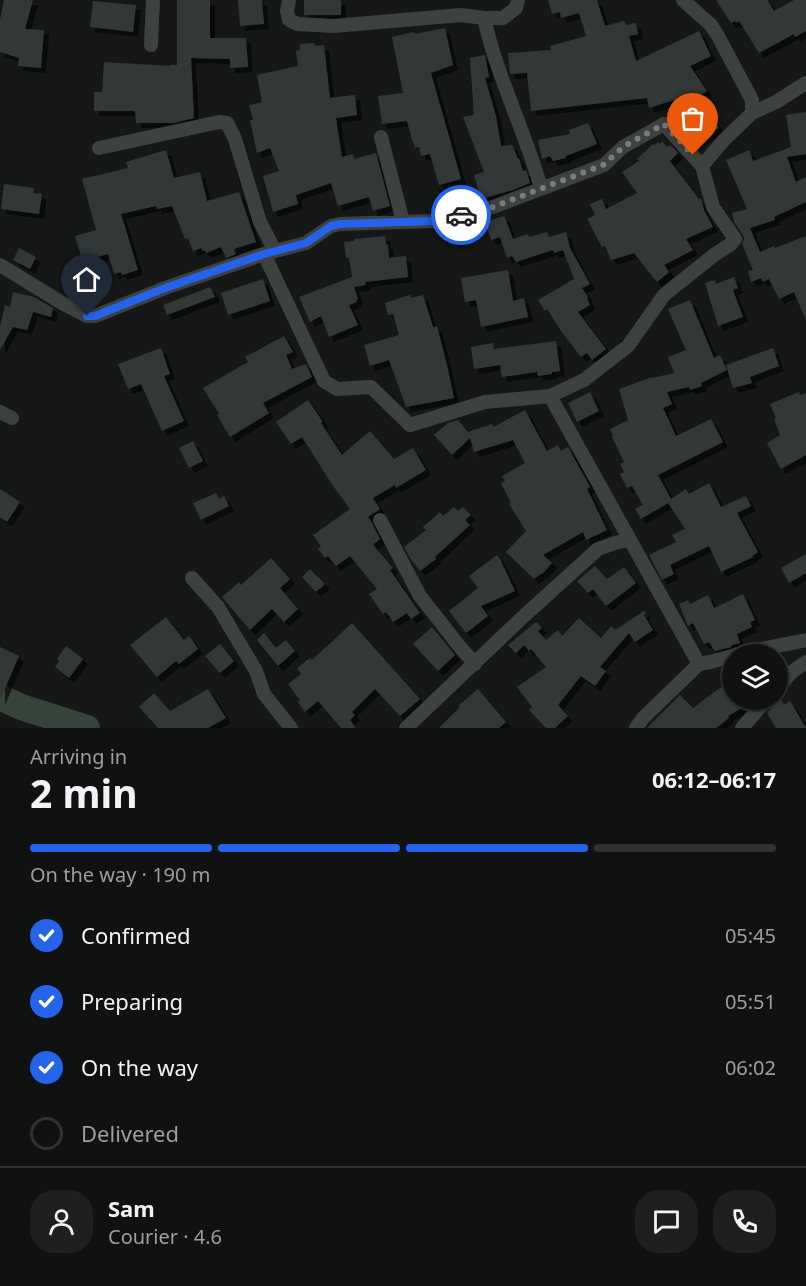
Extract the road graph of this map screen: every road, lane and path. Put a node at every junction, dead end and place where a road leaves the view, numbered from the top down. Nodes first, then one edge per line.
1 (153, 0) edge
2 (289, 0) edge
3 (518, 0) edge
4 (683, 0) edge
5 (484, 18) junction
6 (151, 45) dead end
7 (806, 83) edge
8 (752, 106) junction
9 (381, 137) dead end
10 (99, 148) dead end
11 (702, 166) junction
12 (541, 188) junction
13 (403, 222) junction
14 (270, 253) junction
15 (0, 265) edge
16 (550, 396) junction
17 (380, 520) dead end
18 (628, 540) junction
19 (192, 578) dead end
20 (806, 640) edge
21 (786, 644) edge
22 (722, 659) edge
23 (806, 662) edge
24 (475, 664) junction
25 (699, 664) junction
26 (788, 676) edge
27 (758, 710) edge
28 (291, 728) edge
29 (406, 728) edge
30 (636, 728) edge
31 (742, 728) edge

1 - 6 street
2 - 5 street
3 - 5 street
4 - 8 street
5 - 12 street
7 - 8 street
8 - 11 street
9 - 13 street
10 - 14 street
11 - 12 street
11 - 16 street
12 - 13 street
13 - 14 street
14 - 15 street
14 - 16 street
16 - 18 street
17 - 24 street
18 - 24 street
18 - 25 street
19 - 28 street
20 - 21 street
22 - 25 street
23 - 26 street
24 - 29 street
25 - 30 street
27 - 31 street

